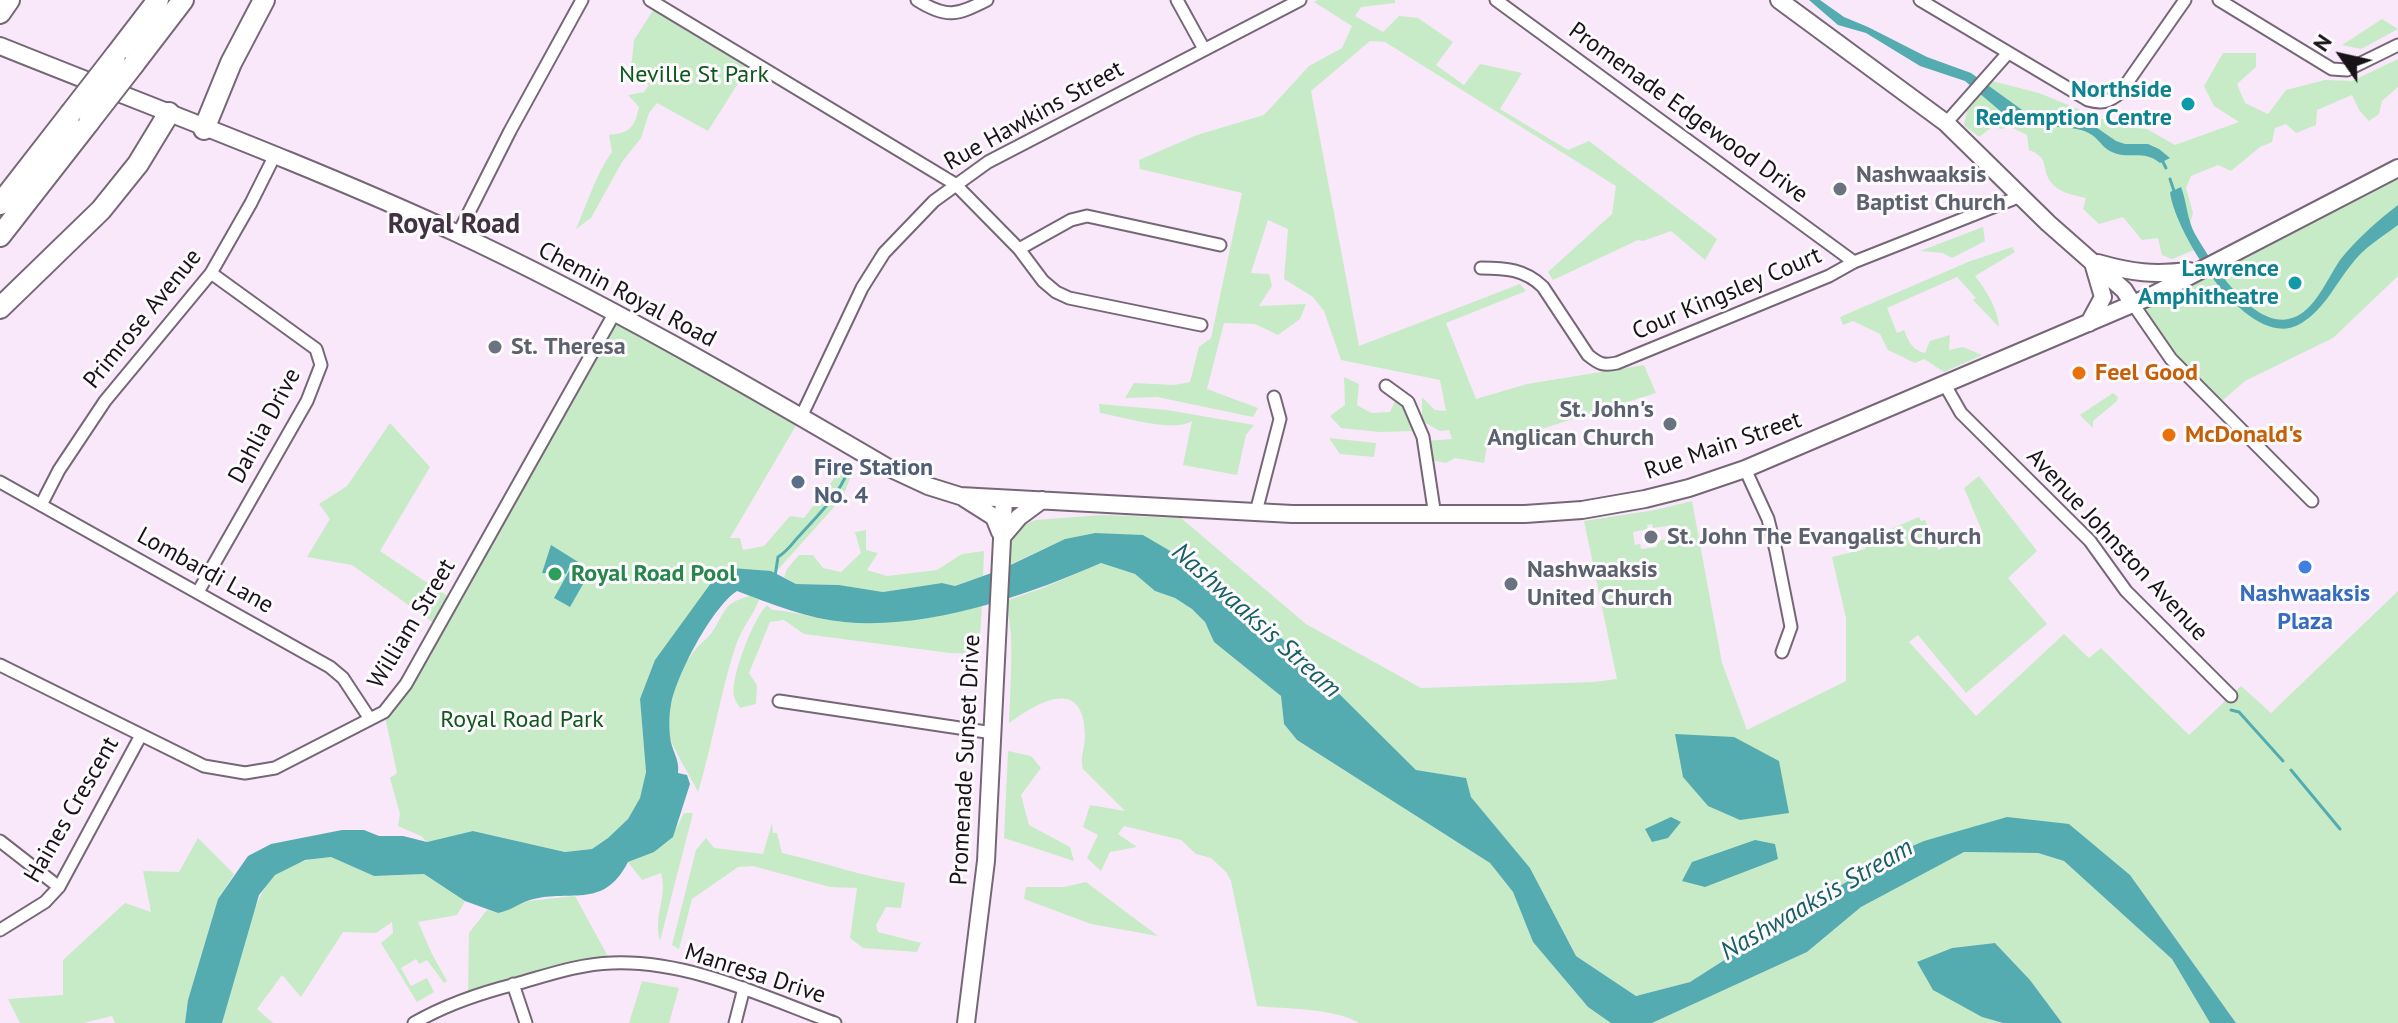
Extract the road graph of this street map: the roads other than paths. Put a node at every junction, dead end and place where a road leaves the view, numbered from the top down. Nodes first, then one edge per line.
1 (9, 0) edge
2 (158, 0) edge
3 (183, 0) edge
4 (264, 0) edge
5 (582, 0) edge
6 (650, 0) edge
7 (917, 0) edge
8 (987, 0) edge
9 (1177, 0) edge
10 (1300, 0) edge
11 (1496, 0) edge
12 (1779, 0) edge
13 (1920, 0) edge
14 (2185, 0) edge
15 (2219, 0) edge
16 (0, 13) edge
17 (2398, 45) edge
18 (0, 46) edge
19 (1204, 49) junction
20 (2008, 53) junction
21 (124, 60) junction
22 (169, 113) junction
23 (79, 118) junction
24 (1946, 123) junction
25 (204, 129) junction
26 (274, 157) junction
27 (2398, 168) edge
28 (955, 184) junction
29 (2021, 196) junction
30 (0, 204) edge
31 (458, 234) junction
32 (0, 236) edge
33 (1220, 245) dead end
34 (1019, 249) junction
35 (2093, 261) junction
36 (1854, 262) junction
37 (1481, 268) dead end
38 (2197, 270) junction
39 (211, 273) junction
40 (2133, 304) junction
41 (0, 308) edge
42 (614, 314) junction
43 (2089, 324) junction
44 (1201, 325) dead end
45 (1945, 385) junction
46 (1386, 386) dead end
47 (1274, 397) dead end
48 (801, 417) junction
49 (1745, 469) junction
50 (0, 482) edge
51 (960, 496) junction
52 (1004, 499) junction
53 (1042, 500) junction
54 (2312, 501) dead end
55 (41, 505) junction
56 (1256, 512) junction
57 (1435, 516) junction
58 (1001, 546) junction
59 (198, 592) junction
60 (1782, 652) dead end
61 (0, 665) edge
62 (2231, 696) dead end
63 (779, 701) dead end
64 (370, 719) junction
65 (993, 733) junction
66 (140, 737) junction
67 (0, 841) edge
68 (59, 887) junction
69 (0, 930) edge
70 (513, 984) junction
71 (744, 988) junction
72 (414, 1023) edge
73 (526, 1023) edge
74 (735, 1023) edge
75 (835, 1023) edge
76 (966, 1023) edge

1 - 16 highway
2 - 21 highway
3 - 21 highway
4 - 25 highway
5 - 31 street
6 - 28 street
7 - 8 street
9 - 19 street
10 - 19 street, Rue Hawkins Street
11 - 36 street, Promenade Edgewood Drive
12 - 24 main road
13 - 20 street
14 - 20 street
15 - 17 street
18 - 22 main road, Chemin Royal Road
19 - 28 street, Rue Hawkins Street
20 - 24 street
21 - 23 highway, bridge
22 - 25 main road, Chemin Royal Road
22 - 41 highway
23 - 30 highway
23 - 32 highway
24 - 29 main road
25 - 26 main road, Chemin Royal Road
26 - 31 main road, Chemin Royal Road
26 - 39 street, Primrose Avenue
27 - 38 main road, Rue Main Street
28 - 34 street
28 - 48 street, Rue Hawkins Street
29 - 35 main road
29 - 36 street, Cour Kingsley Court
31 - 42 main road, Chemin Royal Road
33 - 34 street
34 - 44 street
35 - 38 main road
35 - 40 main road
35 - 43 main road
36 - 37 street, Cour Kingsley Court
38 - 40 main road, Rue Main Street
39 - 55 street, Primrose Avenue
39 - 59 street, Dahlia Drive
40 - 43 main road, Rue Main Street
40 - 54 street
42 - 48 main road, Chemin Royal Road
42 - 64 street, William Street
43 - 45 main road, Rue Main Street
45 - 49 main road, Rue Main Street
45 - 62 street, Avenue Johnston Avenue
46 - 57 street
47 - 56 street
48 - 51 main road, Chemin Royal Road
49 - 57 main road, Rue Main Street
49 - 60 street
50 - 55 street, Lombardi Lane
51 - 52 main road, Chemin Royal Road
51 - 58 main road
52 - 53 main road, Rue Main Street
52 - 58 main road, Promenade Sunset Drive
53 - 56 main road, Rue Main Street
53 - 58 main road
55 - 59 street, Lombardi Lane
56 - 57 main road, Rue Main Street
58 - 65 main road, Promenade Sunset Drive
59 - 64 street, Lombardi Lane
61 - 66 street, William Street
63 - 65 street
64 - 66 street, William Street
65 - 76 main road, Promenade Sunset Drive
66 - 68 street, Haines Crescent
67 - 68 street
68 - 69 street, Haines Crescent
70 - 71 street, Manresa Drive
70 - 72 street, Manresa Drive
70 - 73 street
71 - 74 street
71 - 75 street, Manresa Drive

